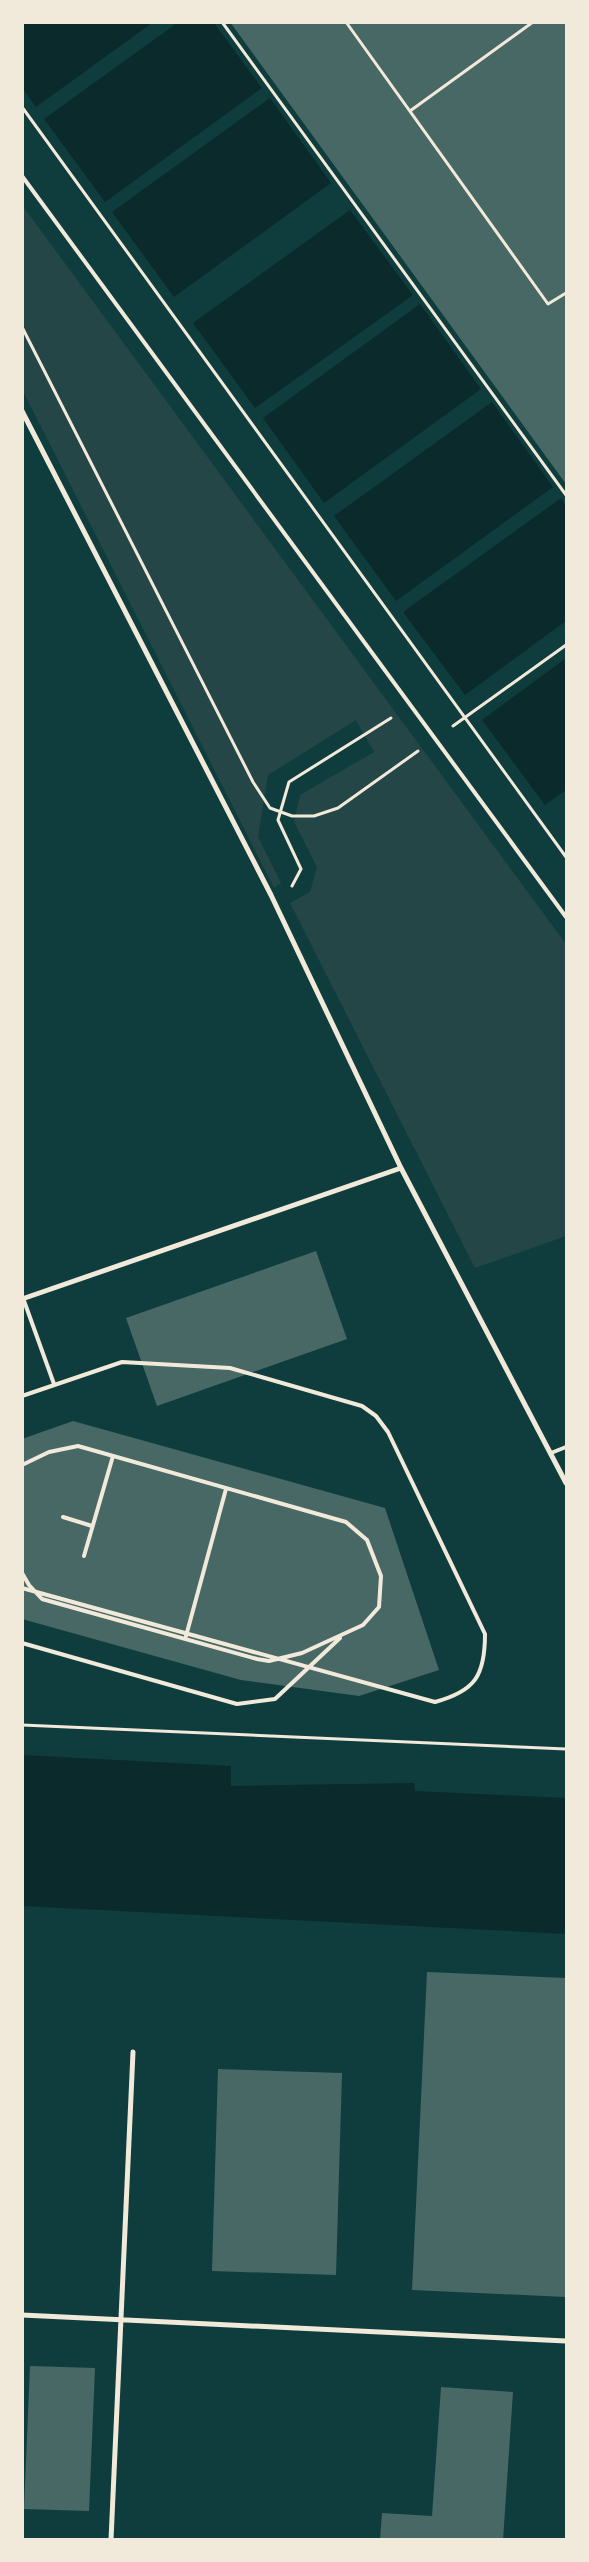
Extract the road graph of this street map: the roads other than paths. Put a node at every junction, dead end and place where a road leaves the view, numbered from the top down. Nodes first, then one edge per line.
1 (22, 176) edge
2 (22, 411) edge
3 (566, 917) edge
4 (401, 1168) junction
5 (23, 1299) edge
6 (54, 1384) junction
7 (22, 1396) edge
8 (566, 1447) edge
9 (551, 1453) junction
10 (113, 1456) junction
11 (22, 1465) edge
12 (566, 1483) edge
13 (226, 1489) junction
14 (63, 1517) dead end
15 (92, 1526) junction
16 (84, 1556) dead end
17 (22, 1573) edge
18 (22, 1588) edge
19 (343, 1634) junction
20 (185, 1640) junction
21 (22, 1643) edge
22 (133, 2052) dead end
23 (22, 2315) edge
24 (122, 2320) junction
25 (566, 2341) edge
26 (111, 2540) edge

1 - 3 lane
2 - 4 street
4 - 5 street
4 - 9 street
5 - 6 lane
6 - 7 lane
6 - 18 lane
8 - 9 lane
9 - 12 street
10 - 11 lane
10 - 13 lane
10 - 15 lane
13 - 19 lane
13 - 20 lane
14 - 15 lane
15 - 16 lane
17 - 20 lane
19 - 20 lane
19 - 21 lane
22 - 24 street
23 - 24 street
24 - 25 street
24 - 26 street

